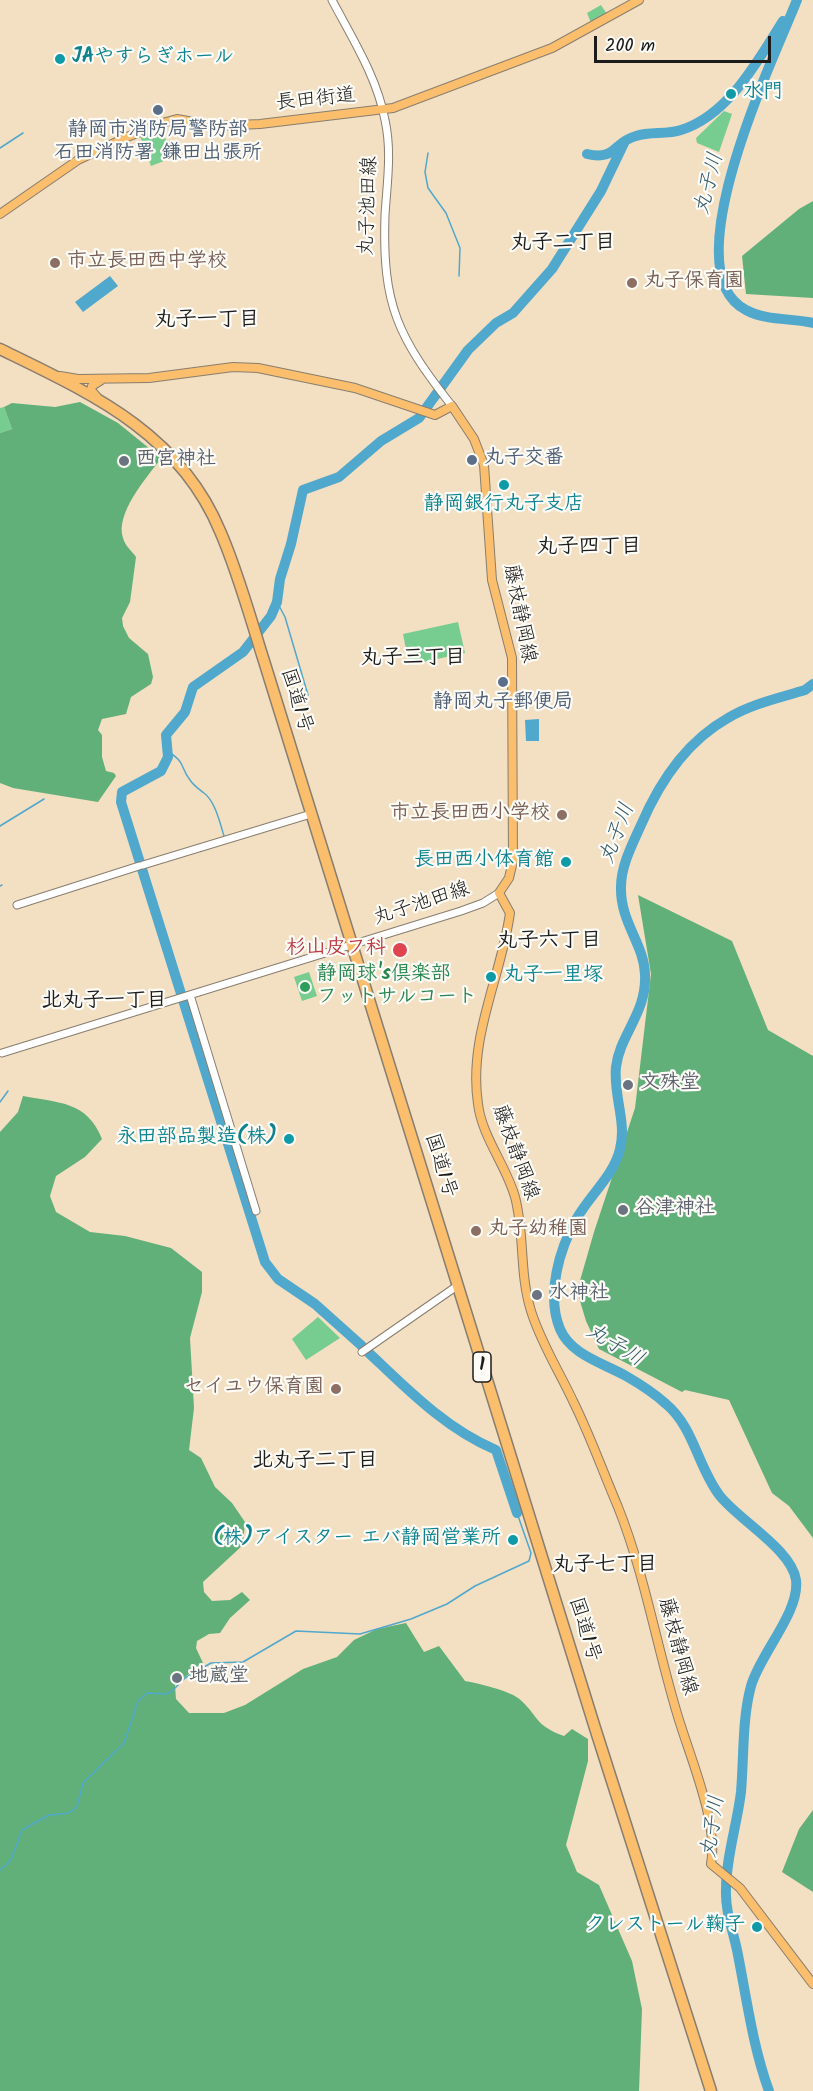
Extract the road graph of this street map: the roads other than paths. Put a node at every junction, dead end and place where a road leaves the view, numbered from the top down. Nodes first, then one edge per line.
1 (332, 0) edge
2 (639, 0) edge
3 (383, 111) junction
4 (0, 214) edge
5 (0, 349) edge
6 (54, 375) junction
7 (106, 378) junction
8 (97, 397) junction
9 (452, 406) junction
10 (311, 814) junction
11 (499, 893) junction
12 (17, 905) dead end
13 (351, 945) junction
14 (185, 997) junction
15 (2, 1053) dead end
16 (256, 1211) dead end
17 (457, 1286) junction
18 (362, 1352) dead end
19 (813, 1984) edge
20 (711, 2091) edge

1 - 3 street, 丸子池田線
2 - 3 main road, 長田街道
3 - 4 main road, 長田街道
3 - 9 street, 丸子池田線
5 - 6 highway, 国道1号 / 1
6 - 7 main road
6 - 8 highway, 国道1号 / 1
7 - 8 main road
7 - 9 main road
8 - 10 highway, 国道1号 / 1
9 - 11 main road, 藤枝静岡線
10 - 12 street
10 - 13 highway, 国道1号 / 1
11 - 13 street, 丸子池田線
11 - 19 main road, 藤枝静岡線
13 - 14 street, 丸子池田線
13 - 17 highway, 国道1号 / 1
14 - 15 street, 丸子池田線
14 - 16 street
17 - 18 street
17 - 20 highway, 国道1号 / 1

